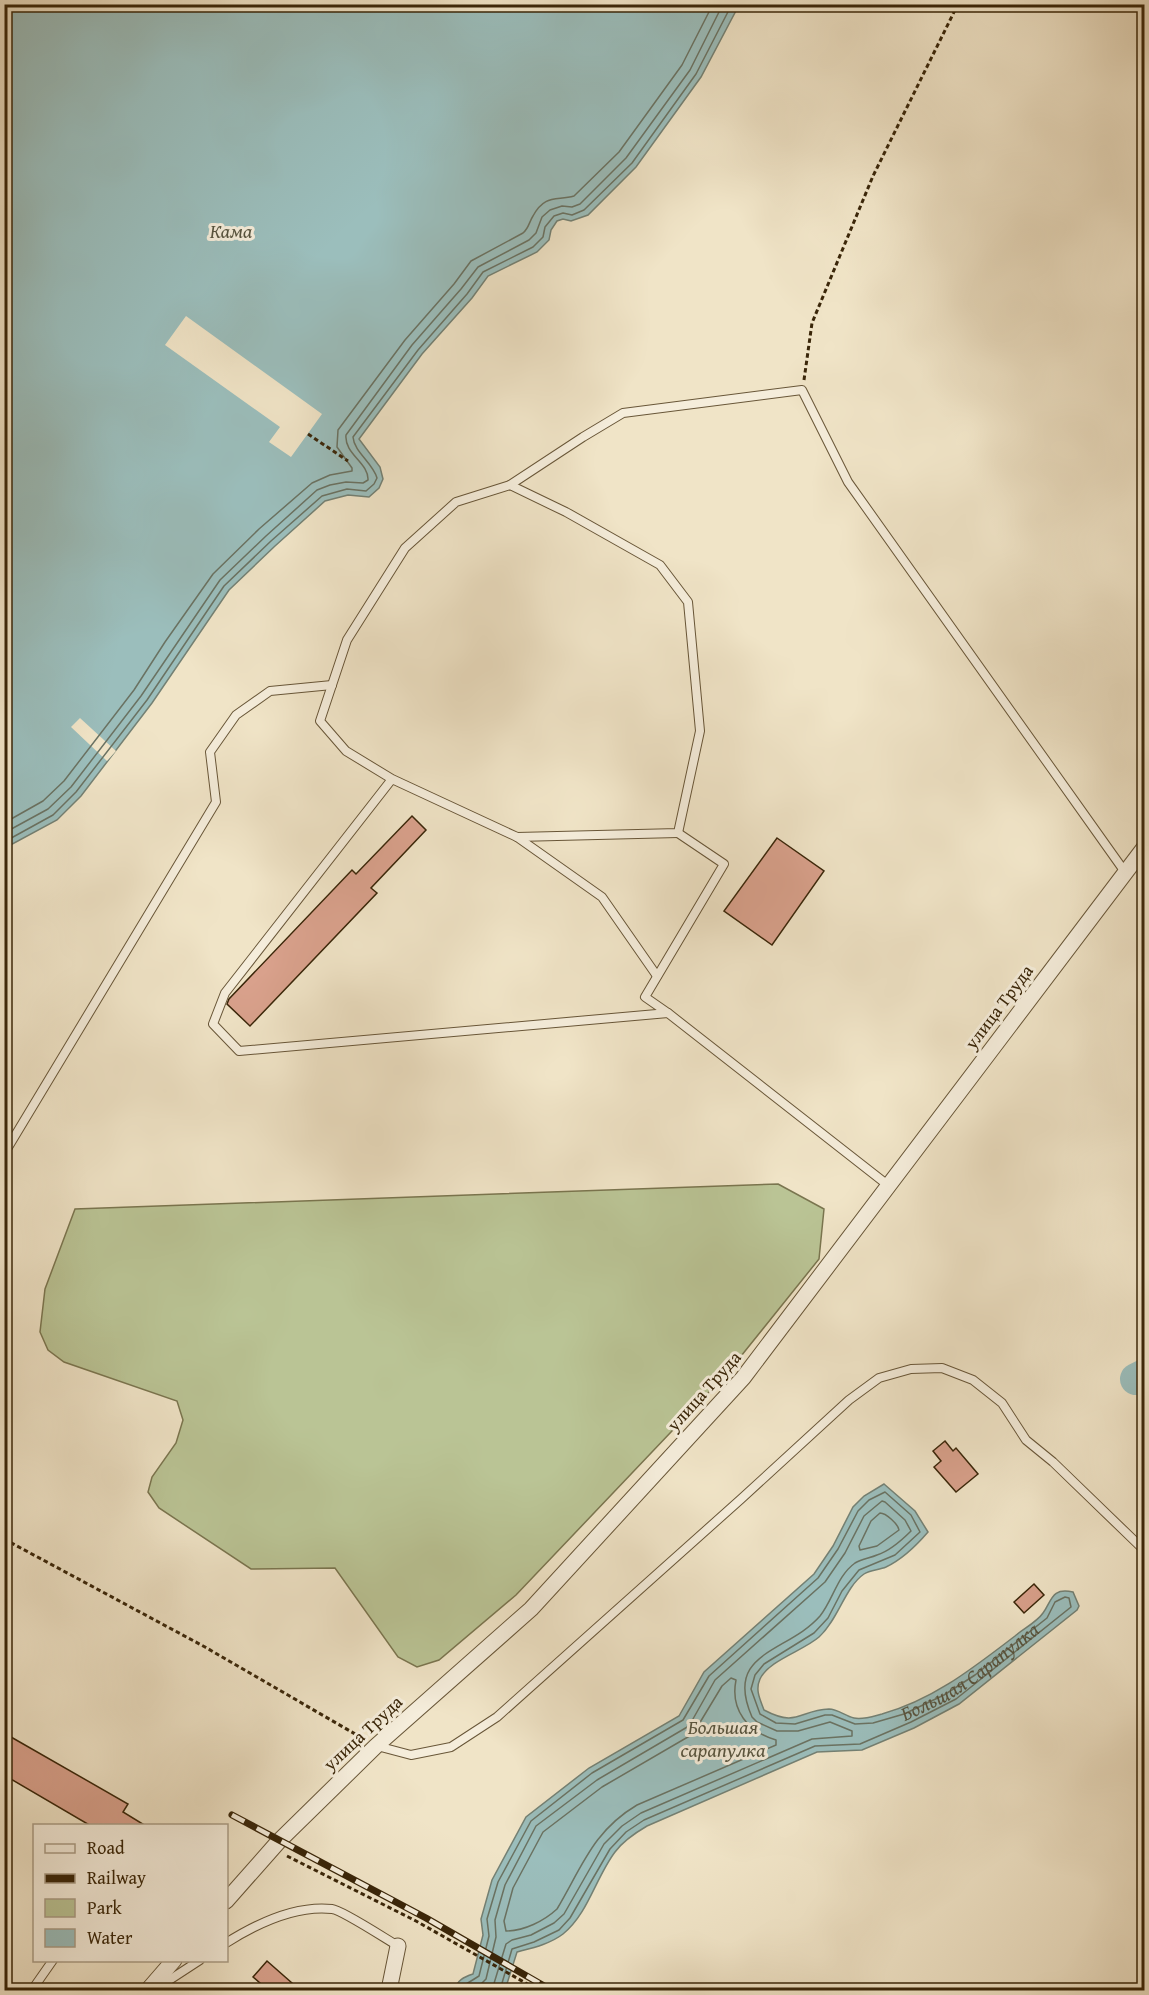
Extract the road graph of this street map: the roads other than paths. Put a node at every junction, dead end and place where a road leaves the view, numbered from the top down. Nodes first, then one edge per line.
1 (510, 484) junction
2 (332, 685) junction
3 (392, 779) junction
4 (678, 833) junction
5 (517, 837) junction
6 (1144, 848) edge
7 (1125, 872) junction
8 (657, 976) junction
9 (668, 1013) junction
10 (4, 1154) edge
11 (889, 1186) junction
12 (1144, 1550) edge
13 (376, 1746) junction
14 (228, 1899) edge
15 (228, 1942) edge
16 (398, 1946) joint
17 (51, 1962) edge
18 (172, 1962) edge
19 (197, 1962) edge
20 (32, 1990) edge
21 (148, 1990) edge
22 (153, 1990) edge
23 (389, 1990) edge

1 - 2 lane
1 - 4 lane
1 - 7 lane
2 - 3 lane
2 - 10 lane
3 - 5 lane
3 - 9 lane
4 - 5 lane
4 - 8 lane
5 - 8 lane
6 - 7 street, улица Труда
7 - 11 street, улица Труда
8 - 9 lane
9 - 11 lane
11 - 13 street, улица Труда
12 - 13 lane
13 - 14 street, улица Труда
15 - 16 lane
16 - 23 street
17 - 20 lane
18 - 21 street
19 - 22 lane

